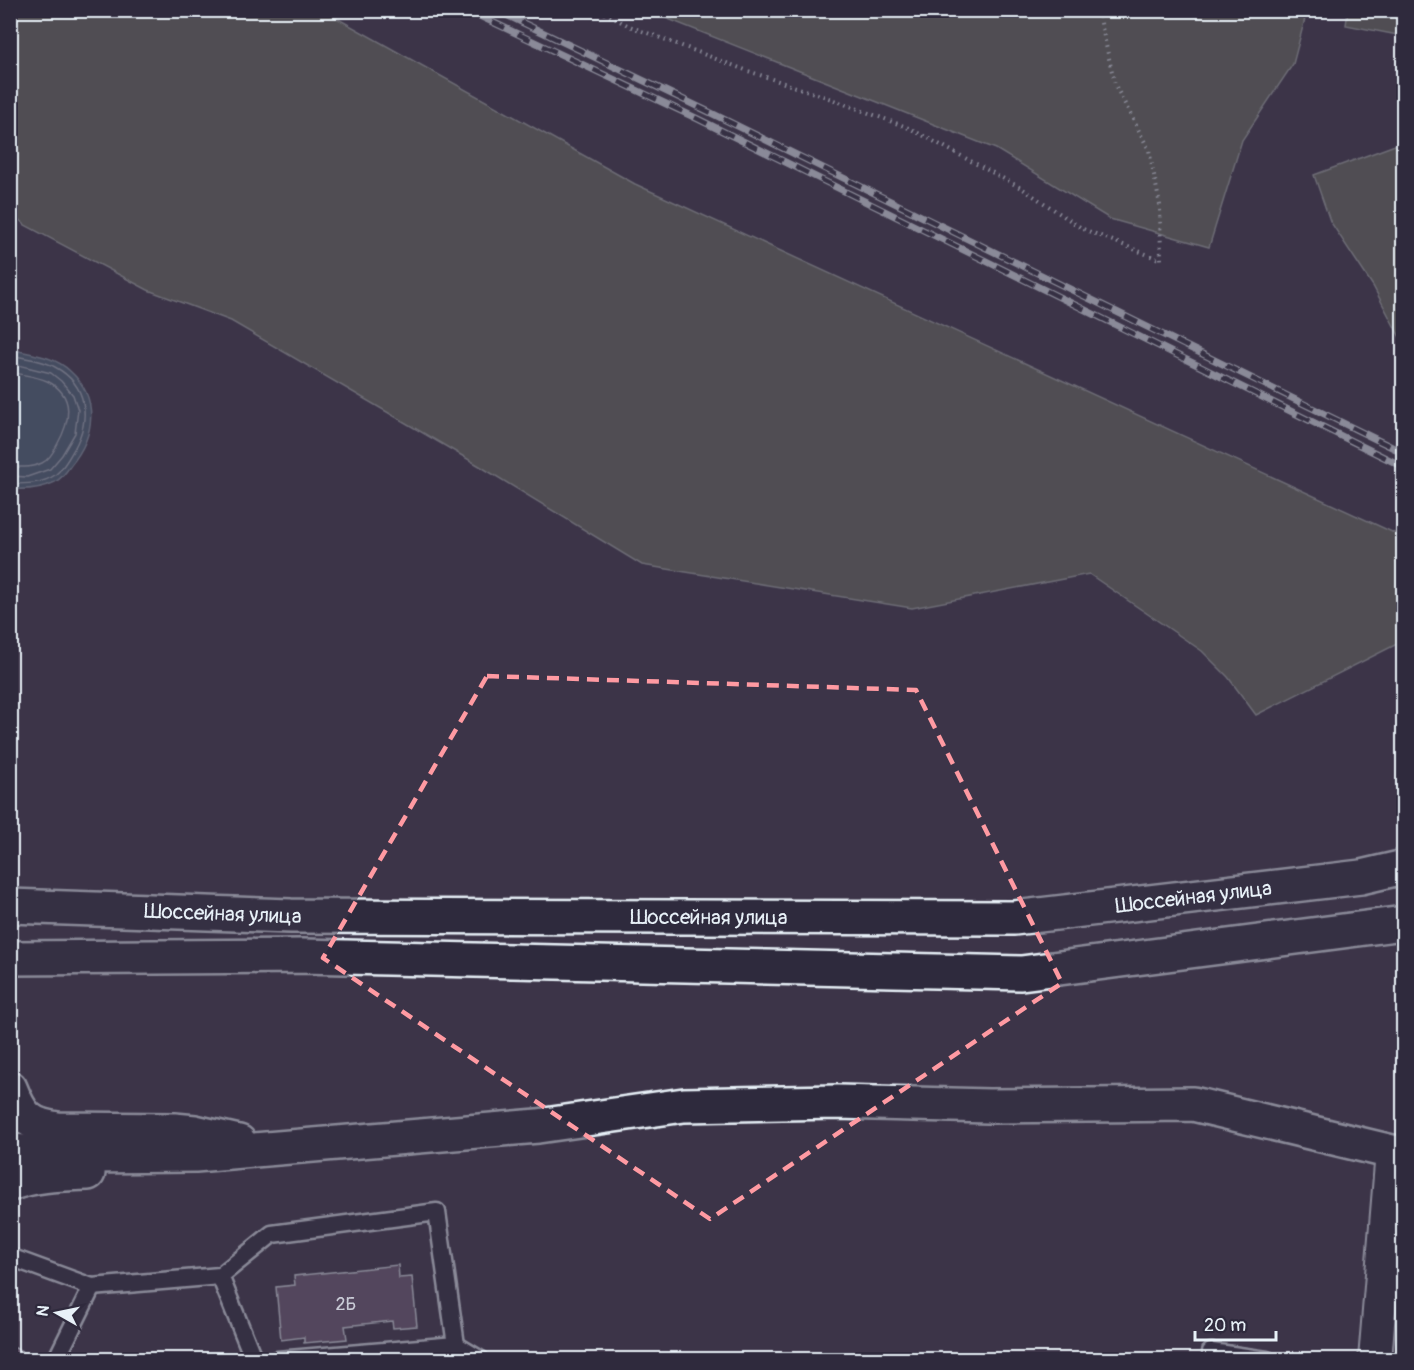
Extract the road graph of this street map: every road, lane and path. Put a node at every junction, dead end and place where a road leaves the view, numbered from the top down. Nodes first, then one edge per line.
1 (599, 10) edge
2 (1098, 10) edge
3 (1404, 867) edge
4 (10, 906) edge
5 (1404, 923) edge
6 (10, 958) edge
7 (10, 1088) edge
8 (279, 1148) junction
9 (10, 1151) edge
10 (1398, 1152) edge
11 (171, 1155) junction
12 (10, 1184) edge
13 (10, 1257) edge
14 (220, 1276) junction
15 (92, 1287) junction
16 (456, 1345) junction
17 (1211, 1352) dead end
18 (56, 1359) edge
19 (254, 1359) edge
20 (277, 1359) edge
21 (481, 1359) edge
22 (1267, 1359) edge
23 (1375, 1359) edge

1 - 2 path
3 - 4 main road, Шоссейная улица
5 - 6 main road, Шоссейная улица
7 - 8 main road
8 - 10 main road
8 - 11 main road
9 - 11 main road
10 - 23 street
11 - 12 main road
13 - 15 lane
14 - 15 lane
14 - 16 lane
14 - 19 lane
15 - 18 lane
16 - 20 lane
16 - 21 lane
17 - 22 lane

